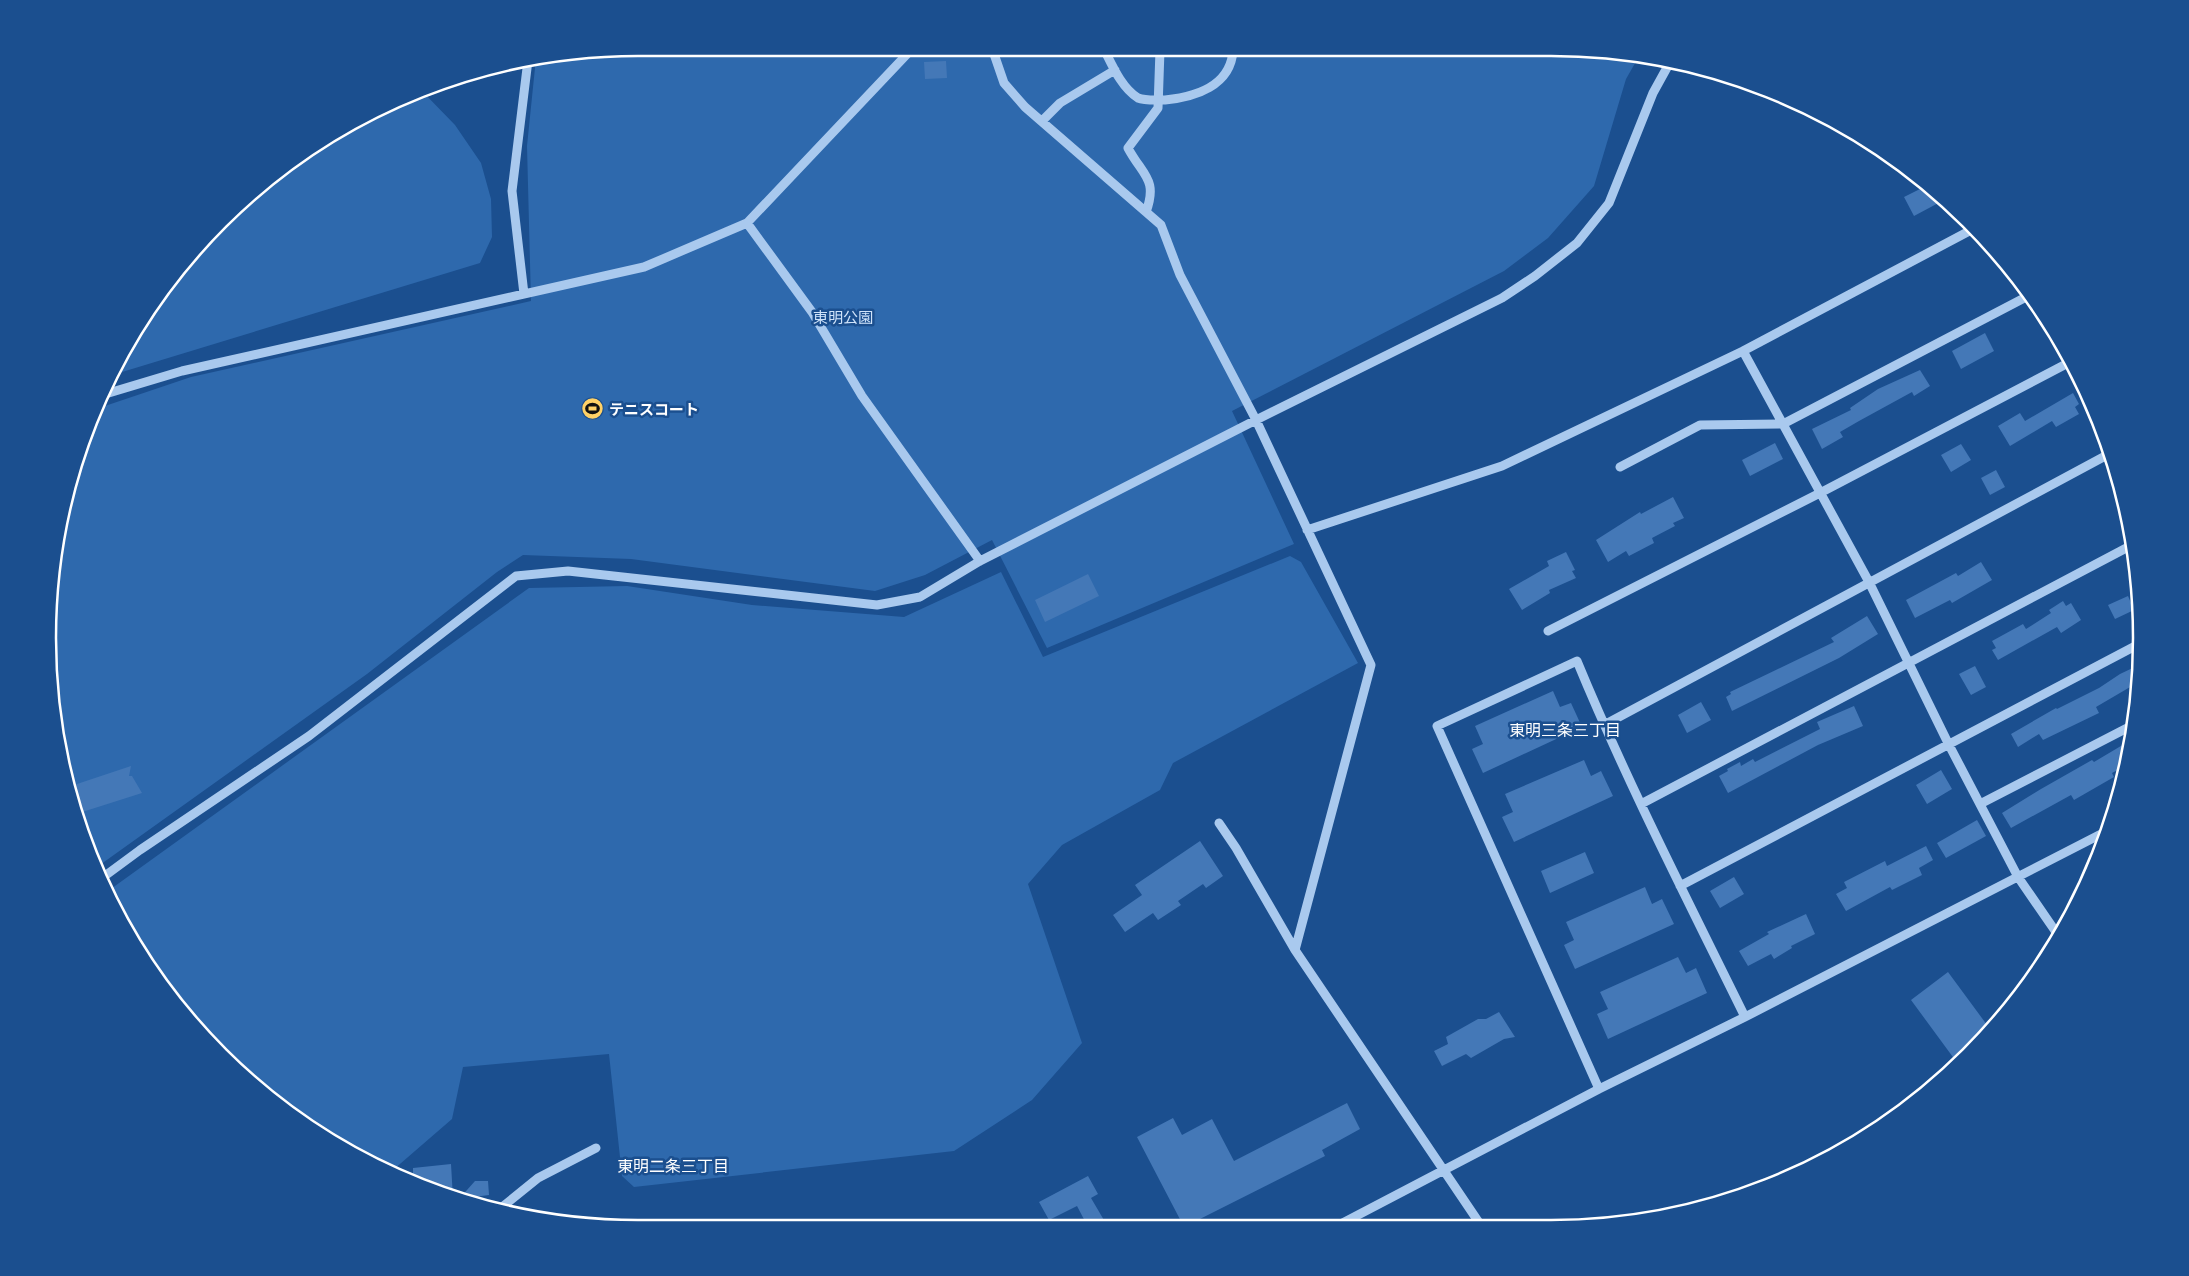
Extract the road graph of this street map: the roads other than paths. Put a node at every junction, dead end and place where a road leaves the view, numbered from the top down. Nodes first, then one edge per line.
1 (905, 56) edge
2 (996, 56) edge
3 (1108, 56) edge
4 (1160, 56) edge
5 (1232, 56) edge
6 (527, 67) edge
7 (1666, 68) edge
8 (1116, 70) junction
9 (1159, 100) junction
10 (1042, 121) junction
11 (1146, 212) junction
12 (747, 223) junction
13 (1967, 232) edge
14 (524, 294) junction
15 (2023, 299) edge
16 (1743, 351) junction
17 (2064, 365) edge
18 (111, 392) edge
19 (1256, 420) junction
20 (1783, 424) junction
21 (2104, 457) edge
22 (1620, 467) dead end
23 (1820, 493) junction
24 (1307, 530) junction
25 (2126, 548) edge
26 (980, 561) junction
27 (1869, 582) junction
28 (1548, 631) dead end
29 (2133, 647) edge
30 (1908, 663) junction
31 (1604, 725) junction
32 (2126, 729) edge
33 (1948, 743) junction
34 (1641, 804) junction
35 (1980, 804) junction
36 (1219, 823) dead end
37 (2098, 836) edge
38 (107, 874) edge
39 (2018, 877) junction
40 (1680, 886) junction
41 (2054, 930) edge
42 (1295, 950) junction
43 (1745, 1017) junction
44 (1599, 1089) junction
45 (596, 1148) dead end
46 (1445, 1171) junction
47 (505, 1204) edge
48 (1349, 1220) edge
49 (1477, 1220) edge

1 - 12 street
2 - 10 street
3 - 8 street
4 - 9 street
5 - 9 street
6 - 14 street
7 - 19 street
8 - 9 street
8 - 10 street
9 - 11 street
10 - 11 street
11 - 19 street
12 - 14 street
12 - 26 street
13 - 16 street
14 - 18 street
15 - 20 street
16 - 20 street
16 - 24 street
17 - 23 street
19 - 24 street
19 - 26 street
20 - 22 street
20 - 23 street
21 - 27 street
23 - 27 street
23 - 28 street
24 - 42 street
25 - 30 street
26 - 38 street
27 - 30 street
27 - 31 street
29 - 33 street
30 - 33 street
30 - 34 street
31 - 34 street
31 - 44 street
32 - 35 street
33 - 35 street
33 - 40 street
34 - 40 street
35 - 39 street
36 - 42 street
37 - 39 street
39 - 41 street
39 - 43 street
40 - 43 street
42 - 46 street
43 - 44 street
44 - 46 street
45 - 47 street
46 - 48 street
46 - 49 street

